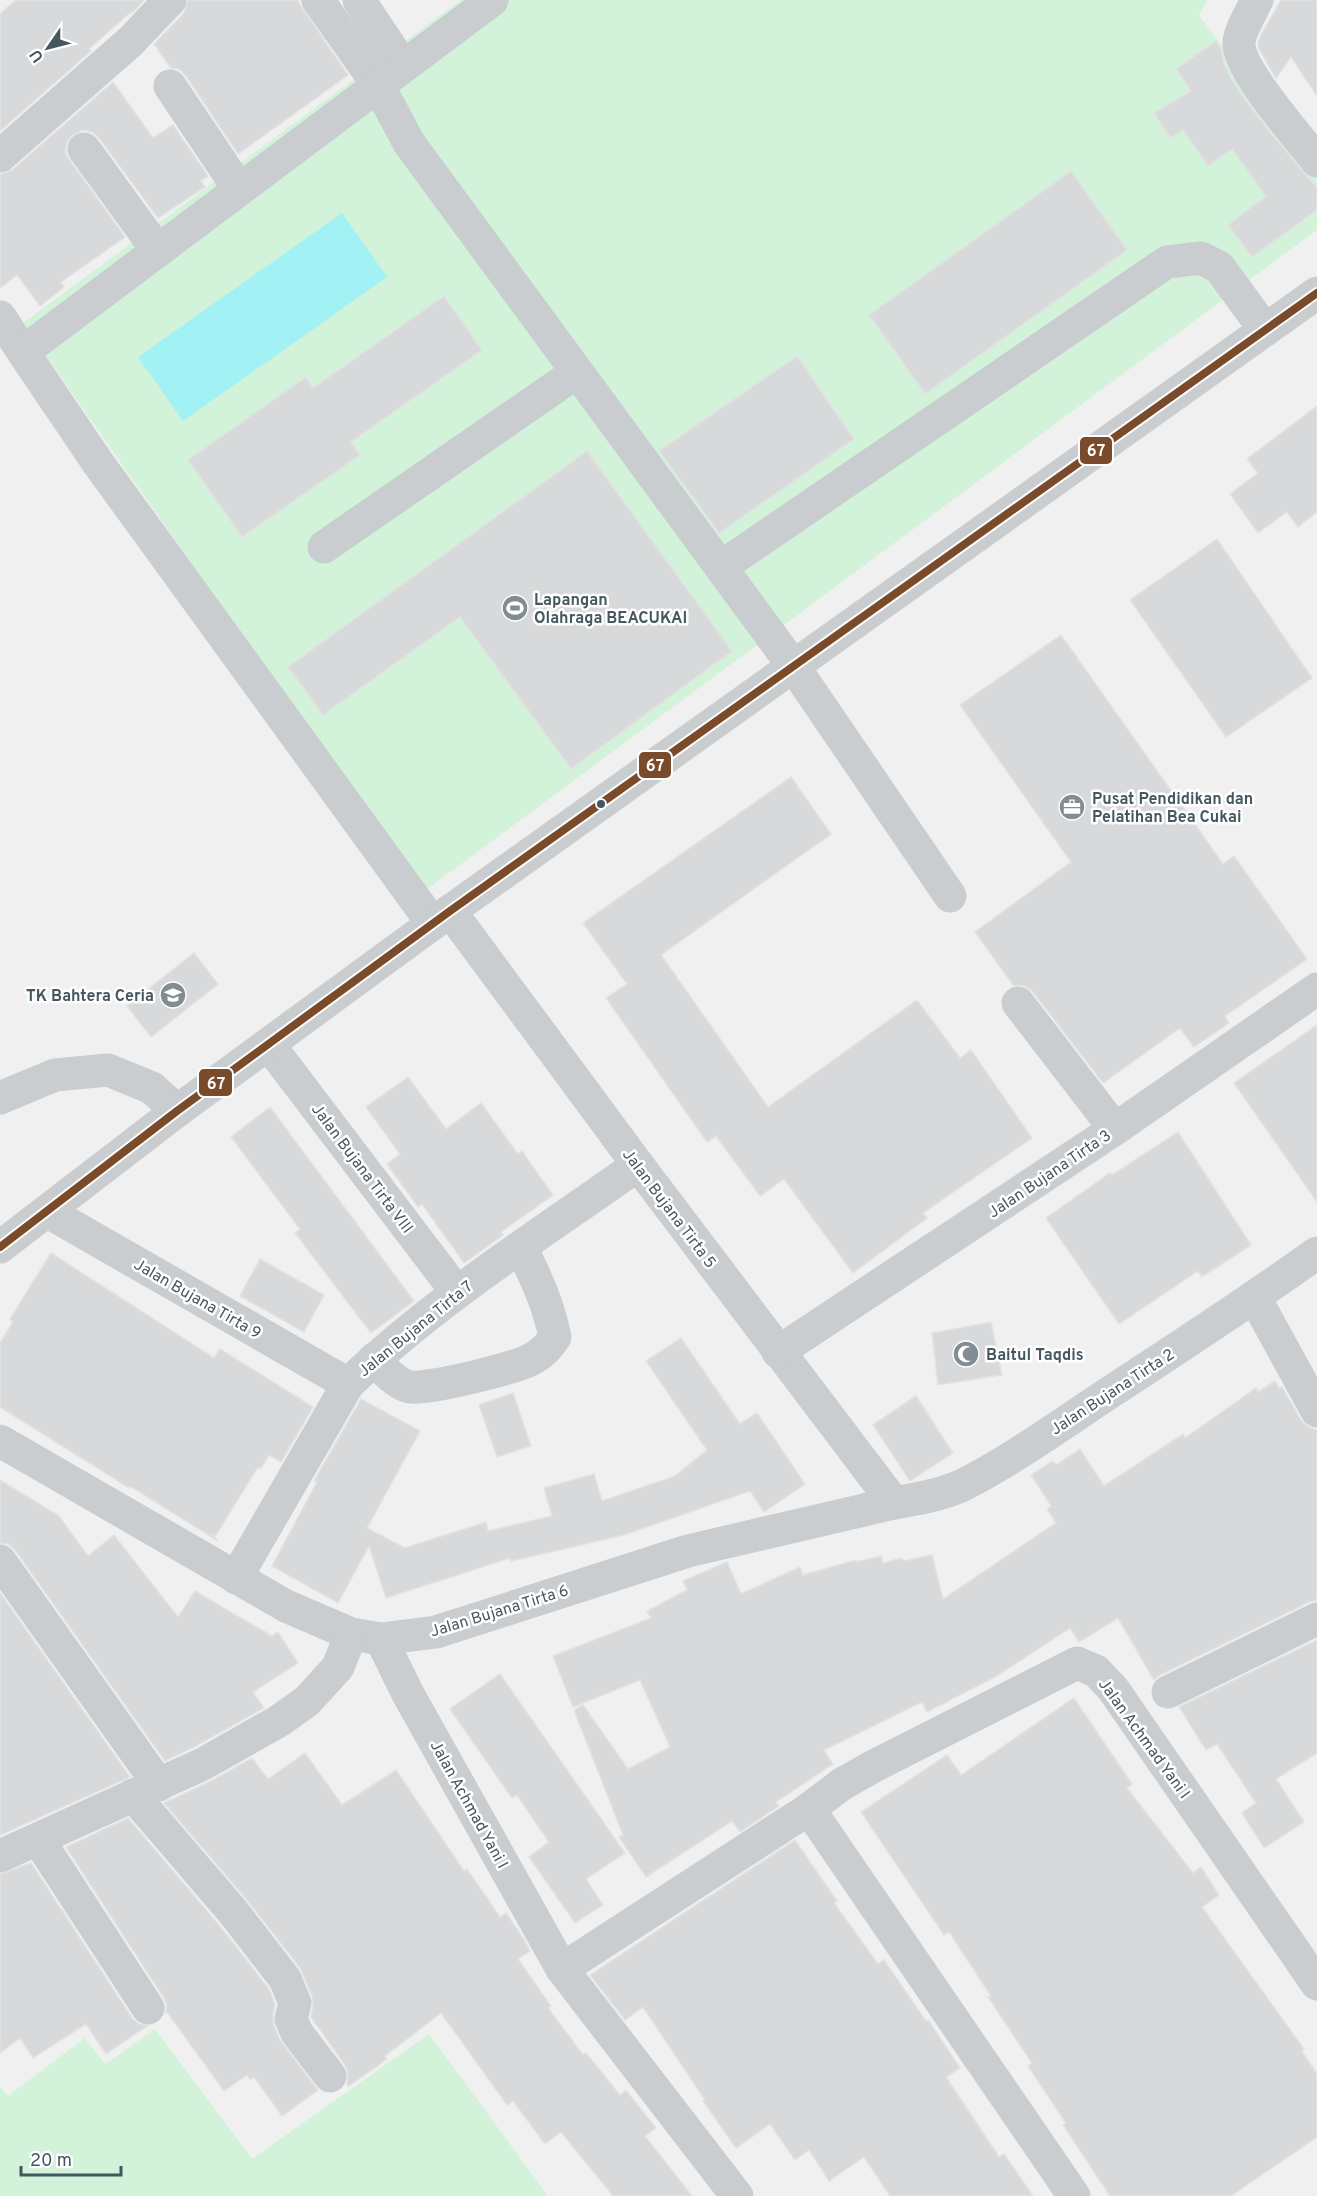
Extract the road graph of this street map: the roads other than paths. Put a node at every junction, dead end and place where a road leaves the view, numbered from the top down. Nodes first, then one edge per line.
1 (170, 0) edge
2 (318, 0) edge
3 (359, 0) edge
4 (492, 0) edge
5 (1257, 0) edge
6 (390, 76) junction
7 (170, 86) dead end
8 (84, 149) dead end
9 (0, 156) edge
10 (1317, 161) edge
11 (239, 189) junction
12 (158, 251) junction
13 (1317, 292) edge
14 (0, 317) edge
15 (1264, 330) junction
16 (24, 352) junction
17 (577, 372) junction
18 (324, 547) dead end
19 (721, 567) junction
20 (794, 667) junction
21 (950, 896) dead end
22 (441, 917) junction
23 (1317, 989) edge
24 (1018, 1003) dead end
25 (269, 1045) junction
26 (0, 1098) edge
27 (177, 1111) junction
28 (1115, 1129) junction
29 (638, 1165) junction
30 (48, 1212) junction
31 (0, 1247) edge
32 (521, 1247) junction
33 (1317, 1253) edge
34 (456, 1291) junction
35 (1255, 1298) junction
36 (778, 1352) junction
37 (374, 1359) junction
38 (348, 1384) junction
39 (1317, 1411) edge
40 (0, 1441) edge
41 (894, 1503) junction
42 (0, 1561) edge
43 (236, 1578) junction
44 (1317, 1619) edge
45 (366, 1636) junction
46 (1168, 1692) dead end
47 (146, 1790) junction
48 (809, 1809) junction
49 (13, 1843) edge
50 (562, 1969) junction
51 (1317, 1984) edge
52 (148, 2008) dead end
53 (330, 2076) dead end
54 (737, 2196) edge
55 (1074, 2196) edge

1 - 9 street
2 - 6 street
3 - 6 street
4 - 6 street
5 - 10 street
6 - 11 street
6 - 17 street
7 - 11 street
8 - 12 street
11 - 12 street
12 - 16 street
13 - 15 street
14 - 16 street, Jalan Bujana Tirta 5
15 - 19 street
15 - 20 street
16 - 22 street, Jalan Bujana Tirta 5
17 - 18 street
17 - 19 street
19 - 20 street
20 - 21 street
20 - 22 street
22 - 25 street
22 - 29 street, Jalan Bujana Tirta 5
23 - 28 street, Jalan Bujana Tirta 3
24 - 28 street
25 - 27 street
25 - 34 street, Jalan Bujana Tirta VIII
26 - 27 street
27 - 30 street
28 - 36 street, Jalan Bujana Tirta 3
29 - 32 street, Jalan Bujana Tirta 7
29 - 36 street, Jalan Bujana Tirta 5
30 - 31 street
30 - 38 street, Jalan Bujana Tirta 9
32 - 34 street, Jalan Bujana Tirta 7
32 - 37 street
33 - 35 street, Jalan Bujana Tirta 2
34 - 37 street, Jalan Bujana Tirta 7
35 - 39 street
35 - 41 street, Jalan Bujana Tirta 2
36 - 41 street, Jalan Bujana Tirta 5
37 - 38 street, Jalan Bujana Tirta 7
38 - 43 street, Jalan Bujana Tirta 7
40 - 43 street
41 - 45 street, Jalan Bujana Tirta 6
42 - 47 street
43 - 45 street
44 - 46 street
45 - 47 street
45 - 50 street, Jalan Achmad Yani I
47 - 49 street
47 - 53 street
48 - 50 street, Jalan Achmad Yani I
48 - 51 street, Jalan Achmad Yani I
48 - 55 street
49 - 52 street
50 - 54 street, Jalan Achmad Yani I

